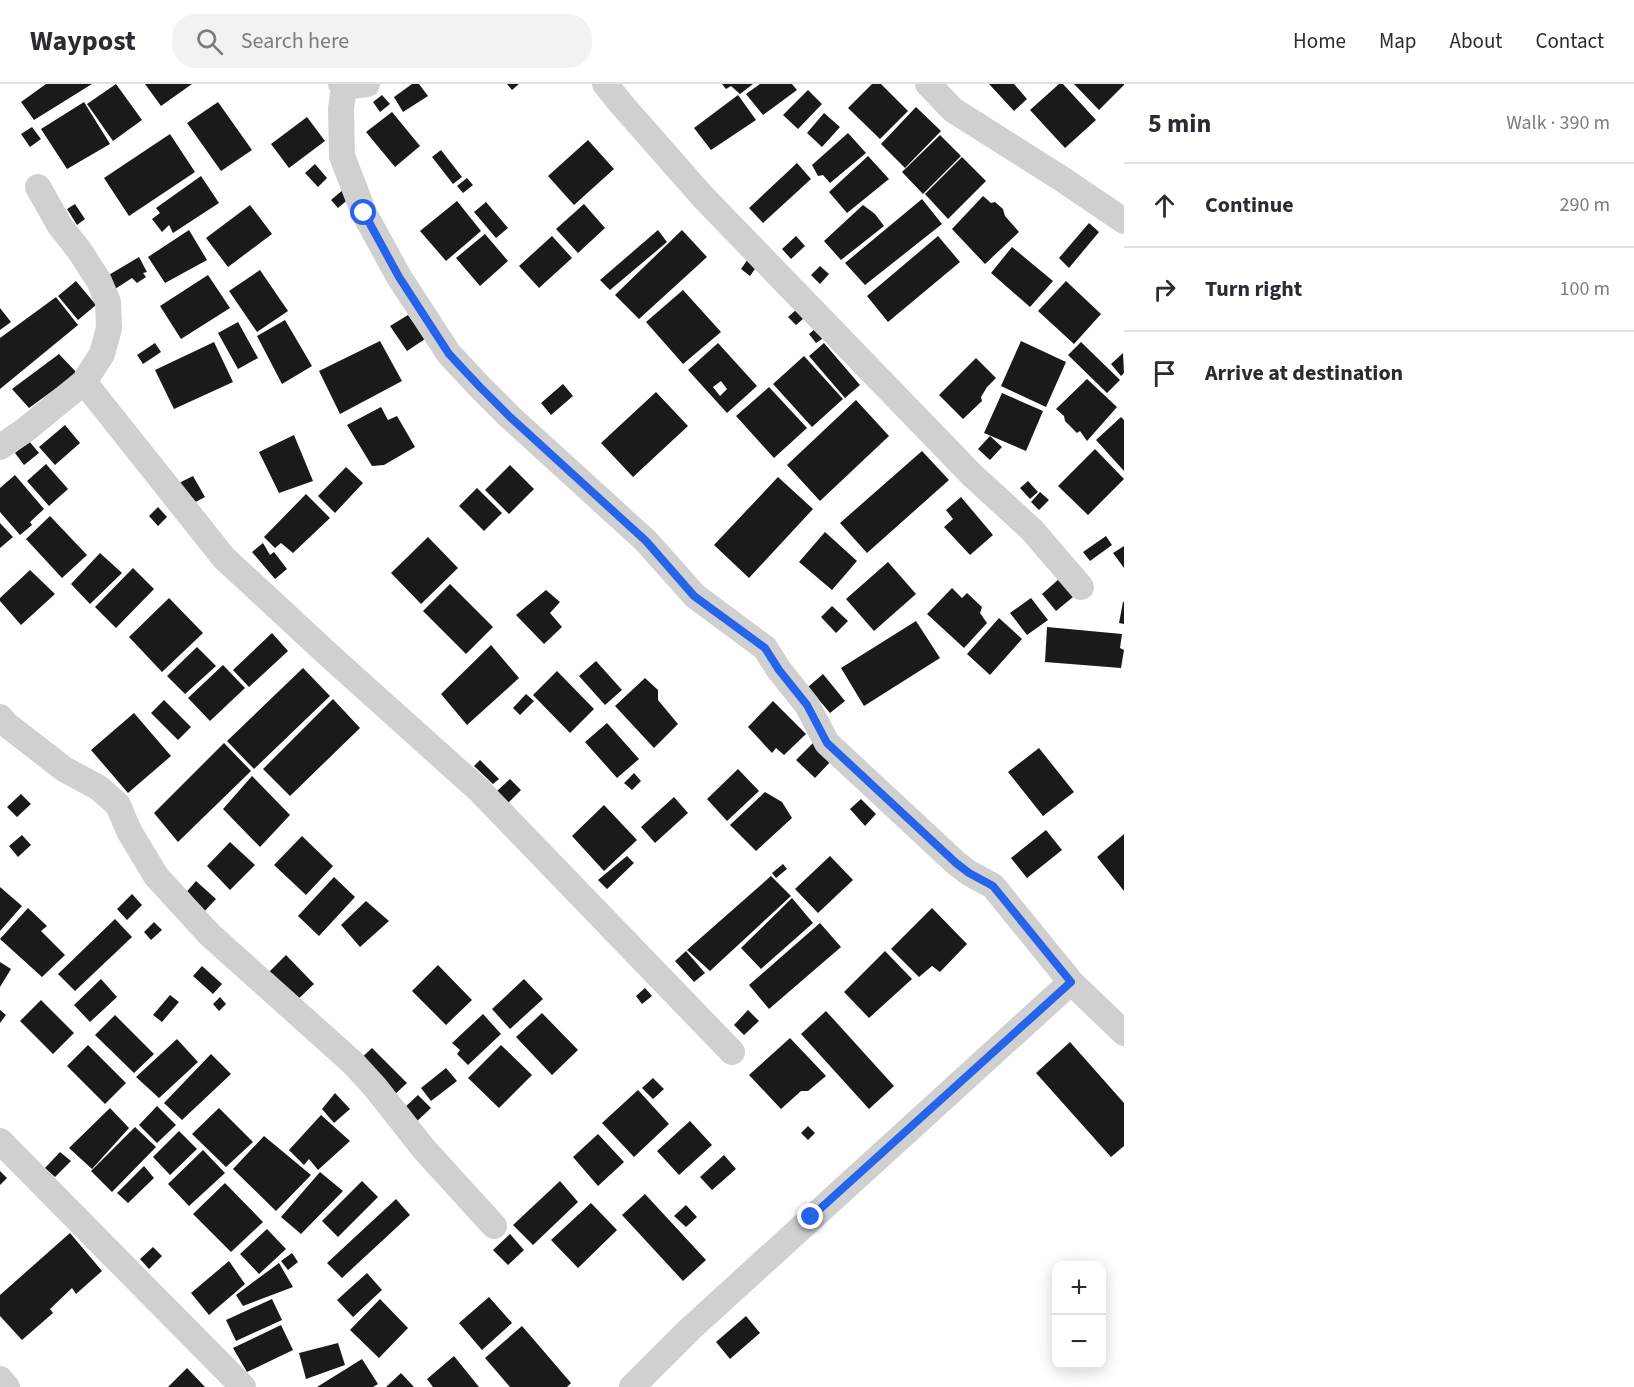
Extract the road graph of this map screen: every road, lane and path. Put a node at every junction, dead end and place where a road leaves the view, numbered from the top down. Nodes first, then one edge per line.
1 (605, 84) edge
2 (928, 84) edge
3 (351, 85) edge
4 (38, 187) dead end
5 (1124, 221) edge
6 (84, 382) junction
7 (0, 447) edge
8 (1081, 587) dead end
9 (0, 717) edge
10 (1071, 982) junction
11 (1124, 1033) edge
12 (732, 1052) dead end
13 (0, 1141) edge
14 (494, 1226) dead end
15 (0, 1379) edge
16 (8, 1387) edge
17 (243, 1387) edge
18 (632, 1387) edge

1 - 8 street
2 - 5 street
3 - 10 street
4 - 6 street
6 - 7 street
6 - 12 street
9 - 14 street
10 - 11 street
10 - 18 street
13 - 17 street
15 - 16 street

